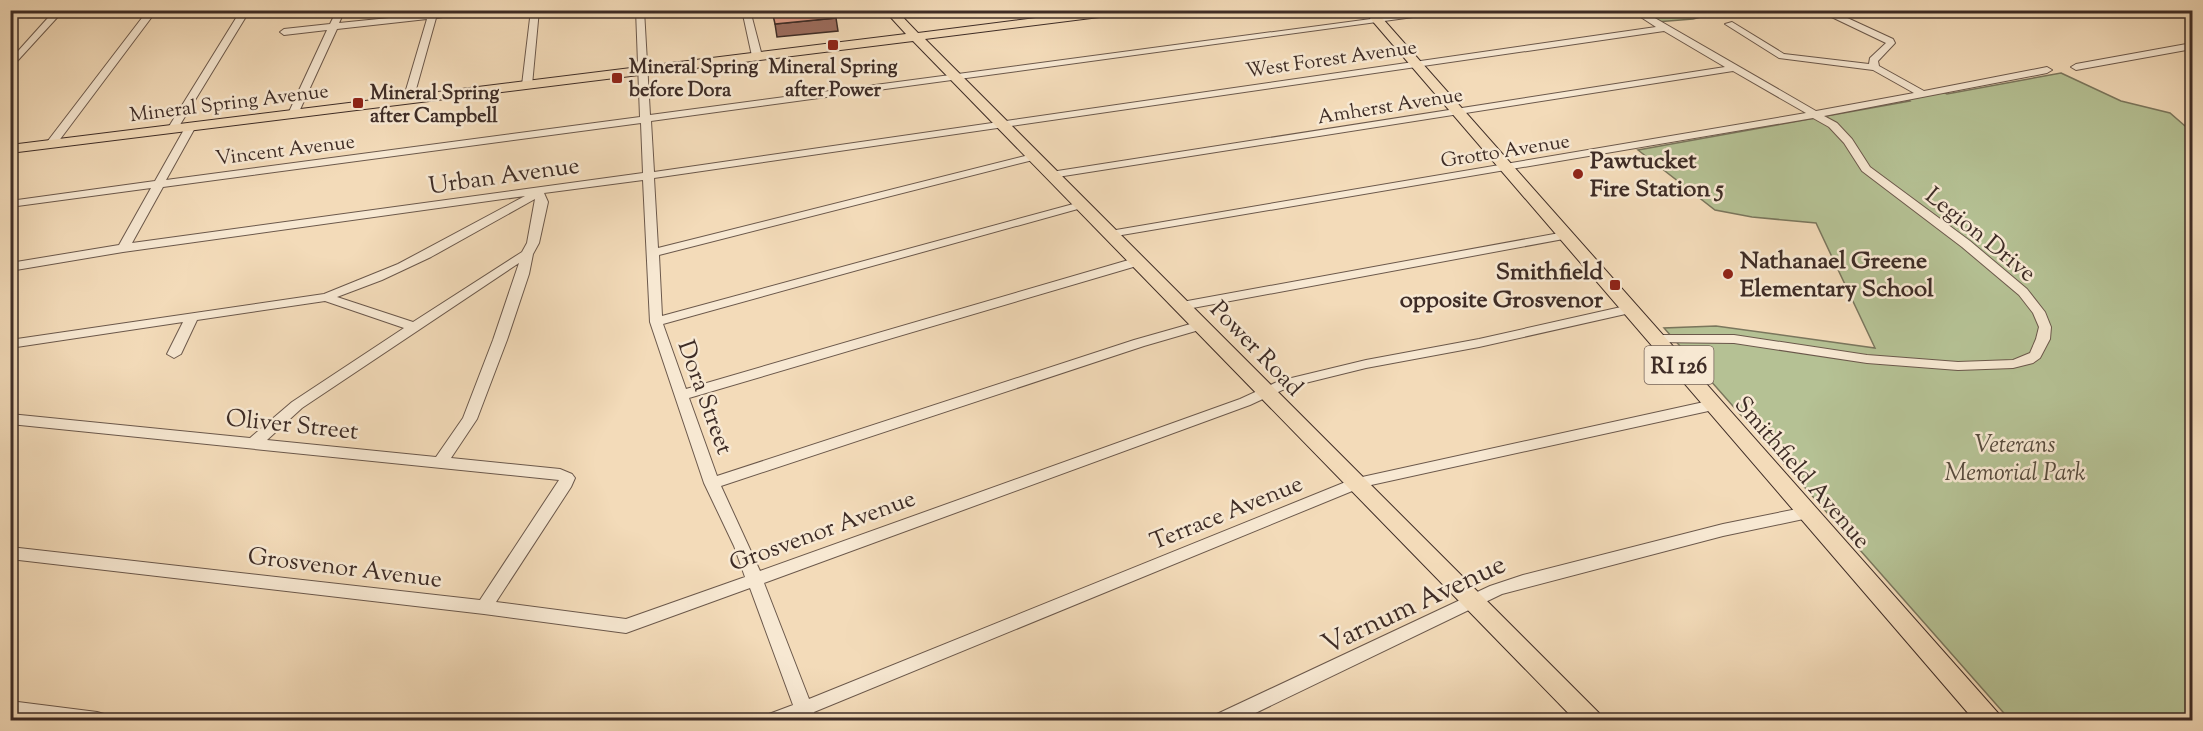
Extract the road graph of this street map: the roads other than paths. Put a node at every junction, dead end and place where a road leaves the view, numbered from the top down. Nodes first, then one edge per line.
1 (43, 10) edge
2 (60, 10) edge
3 (153, 10) edge
4 (246, 10) edge
5 (340, 10) edge
6 (486, 10) edge
7 (536, 10) edge
8 (640, 10) edge
9 (746, 10) edge
10 (890, 10) edge
11 (1131, 10) edge
12 (1461, 10) edge
13 (1634, 10) edge
14 (1821, 10) edge
15 (10, 14) edge
16 (433, 14) edge
17 (1373, 16) edge
18 (1729, 24) dead end
19 (333, 27) junction
20 (1664, 28) junction
21 (284, 32) dead end
22 (917, 37) junction
23 (2193, 46) edge
24 (757, 56) junction
25 (1414, 65) junction
26 (10, 66) edge
27 (1875, 67) junction
28 (2076, 67) dead end
29 (1734, 68) junction
30 (2047, 69) dead end
31 (643, 71) junction
32 (956, 78) junction
33 (527, 85) junction
34 (1925, 95) junction
35 (408, 100) junction
36 (1457, 113) junction
37 (293, 114) junction
38 (1817, 114) junction
39 (644, 120) junction
40 (1002, 125) junction
41 (191, 126) junction
42 (173, 128) junction
43 (51, 144) junction
44 (10, 149) edge
45 (1033, 157) junction
46 (1505, 168) junction
47 (1051, 175) junction
48 (648, 176) junction
49 (160, 184) junction
50 (538, 192) junction
51 (10, 204) edge
52 (1081, 205) junction
53 (1110, 234) junction
54 (1565, 236) junction
55 (123, 248) junction
56 (652, 253) junction
57 (527, 254) junction
58 (1136, 262) junction
59 (10, 267) edge
60 (327, 297) junction
61 (1182, 306) junction
62 (1630, 309) junction
63 (192, 317) junction
64 (656, 322) junction
65 (1201, 325) junction
66 (415, 327) junction
67 (1657, 339) junction
68 (10, 344) edge
69 (174, 354) dead end
70 (1266, 393) junction
71 (683, 395) junction
72 (1713, 405) junction
73 (10, 419) edge
74 (254, 443) junction
75 (441, 461) junction
76 (712, 483) junction
77 (1358, 483) junction
78 (1807, 513) junction
79 (10, 553) edge
80 (754, 580) junction
81 (1474, 602) junction
82 (484, 607) junction
83 (10, 709) edge
84 (806, 715) edge
85 (97, 720) edge
86 (776, 720) edge
87 (1224, 720) edge
88 (1590, 720) edge
89 (1989, 720) edge

1 - 15 street
2 - 26 street
3 - 43 street
4 - 42 street
5 - 19 street
6 - 16 street
7 - 33 street
8 - 31 street, Dora Street
9 - 24 street
10 - 22 main road, Power Road
11 - 22 main road, Mineral Spring Avenue
12 - 17 street, Vincent Avenue
13 - 20 street, Legion Drive
14 - 27 street
16 - 19 street
16 - 35 street
17 - 25 main road, Smithfield Avenue / RI 126
17 - 32 street, Vincent Avenue
18 - 27 street
19 - 21 street
19 - 37 street
20 - 25 street, West Forest Avenue
20 - 29 street, Legion Drive
22 - 24 main road, Mineral Spring Avenue
22 - 32 main road, Power Road
23 - 28 street
24 - 31 main road, Mineral Spring Avenue
25 - 36 main road, Smithfield Avenue / RI 126
25 - 40 street, West Forest Avenue
27 - 34 street
29 - 36 street, Amherst Avenue
29 - 38 street, Legion Drive
30 - 34 street, Grotto Avenue
31 - 33 main road, Mineral Spring Avenue
31 - 39 street, Dora Street
32 - 39 street, Vincent Avenue
32 - 40 main road, Power Road
33 - 35 main road, Mineral Spring Avenue
34 - 38 street, Grotto Avenue
35 - 37 main road, Mineral Spring Avenue
36 - 46 main road, Smithfield Avenue / RI 126
36 - 47 street, Amherst Avenue
37 - 41 main road, Mineral Spring Avenue
38 - 46 street, Grotto Avenue
38 - 67 street, Legion Drive
39 - 48 street, Dora Street
39 - 49 street, Vincent Avenue
40 - 45 main road, Power Road
40 - 48 street, Urban Avenue
41 - 42 main road, Mineral Spring Avenue
41 - 49 street
42 - 43 main road, Mineral Spring Avenue
43 - 44 main road, Mineral Spring Avenue
45 - 47 main road, Power Road
45 - 56 street
46 - 53 street, Grotto Avenue
46 - 54 main road, Smithfield Avenue / RI 126
47 - 52 main road, Power Road
48 - 50 street, Urban Avenue
48 - 56 street, Dora Street
49 - 51 street, Vincent Avenue
49 - 55 street
50 - 55 street, Urban Avenue
50 - 57 street
50 - 60 street
52 - 53 main road, Power Road
52 - 64 street
53 - 58 main road, Power Road
54 - 61 street
54 - 62 main road, Smithfield Avenue / RI 126
55 - 59 street, Urban Avenue
56 - 64 street, Dora Street
57 - 66 street
57 - 75 street
58 - 61 main road, Power Road
58 - 71 street
60 - 63 street
60 - 66 street
61 - 65 main road, Power Road
62 - 67 main road, Smithfield Avenue / RI 126
62 - 70 street, Grosvenor Avenue
63 - 68 street
63 - 69 street
64 - 71 street, Dora Street
65 - 70 main road, Power Road
65 - 76 street
66 - 74 street
67 - 72 main road, Smithfield Avenue / RI 126
70 - 77 main road, Power Road
70 - 80 street, Grosvenor Avenue
71 - 76 street, Dora Street
72 - 77 street, Terrace Avenue
72 - 78 main road, Smithfield Avenue / RI 126
73 - 74 street, Oliver Street
74 - 75 street, Oliver Street
75 - 82 street, Oliver Street
76 - 80 street, Dora Street
77 - 81 main road, Power Road
77 - 84 street, Terrace Avenue
78 - 81 street, Varnum Avenue
78 - 89 main road, Smithfield Avenue / RI 126
79 - 82 street, Grosvenor Avenue
80 - 82 street, Grosvenor Avenue
80 - 84 street, Dora Street
81 - 87 street, Varnum Avenue
81 - 88 main road, Power Road
83 - 85 street
84 - 86 street, Terrace Avenue

